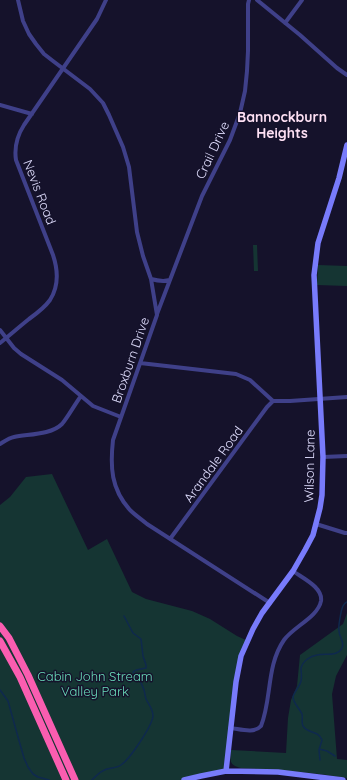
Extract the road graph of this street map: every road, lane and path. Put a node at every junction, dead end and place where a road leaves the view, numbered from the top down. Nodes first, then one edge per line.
1 (18, 0) edge
2 (106, 0) edge
3 (249, 0) edge
4 (257, 0) edge
5 (302, 0) edge
6 (286, 23) junction
7 (64, 69) junction
8 (347, 75) edge
9 (0, 105) edge
10 (32, 114) junction
11 (347, 145) edge
12 (151, 279) junction
13 (170, 280) junction
14 (157, 315) junction
15 (0, 330) edge
16 (7, 338) junction
17 (0, 343) edge
18 (140, 363) junction
19 (81, 396) junction
20 (347, 397) edge
21 (320, 400) junction
22 (272, 401) junction
23 (121, 416) junction
24 (0, 444) edge
25 (347, 456) edge
26 (322, 457) junction
27 (316, 524) junction
28 (347, 533) edge
29 (170, 540) junction
30 (293, 571) junction
31 (270, 603) junction
32 (0, 626) edge
33 (0, 641) edge
34 (230, 728) junction
35 (226, 771) junction
36 (66, 780) edge
37 (75, 780) edge
38 (184, 780) edge
39 (343, 780) edge

1 - 7 street, Broxburn Drive
2 - 7 street, Nevis Road
3 - 13 street, Crail Drive
4 - 6 street
5 - 6 street
6 - 8 street
7 - 10 street, Nevis Road
7 - 12 street, Broxburn Drive
9 - 10 street
10 - 16 street, Nevis Road
11 - 21 main road, Wilson Lane
12 - 13 street
12 - 14 street, Broxburn Drive
13 - 14 street, Crail Drive
14 - 18 street, Broxburn Drive
15 - 16 street
16 - 17 street, Nevis Road
16 - 19 street
18 - 22 street
18 - 23 street, Broxburn Drive
19 - 23 street
19 - 24 street
20 - 21 street
21 - 22 street
21 - 26 main road, Wilson Lane
22 - 29 street, Arandale Road
23 - 29 street, Broxburn Drive
25 - 26 street
26 - 27 main road, Wilson Lane
27 - 28 street
27 - 30 main road, Wilson Lane
29 - 31 street, Broxburn Drive
30 - 31 main road, Wilson Lane
30 - 34 street
31 - 34 main road, Wilson Lane
32 - 37 highway
33 - 36 highway
34 - 35 main road, Wilson Lane
35 - 38 main road
35 - 39 main road

